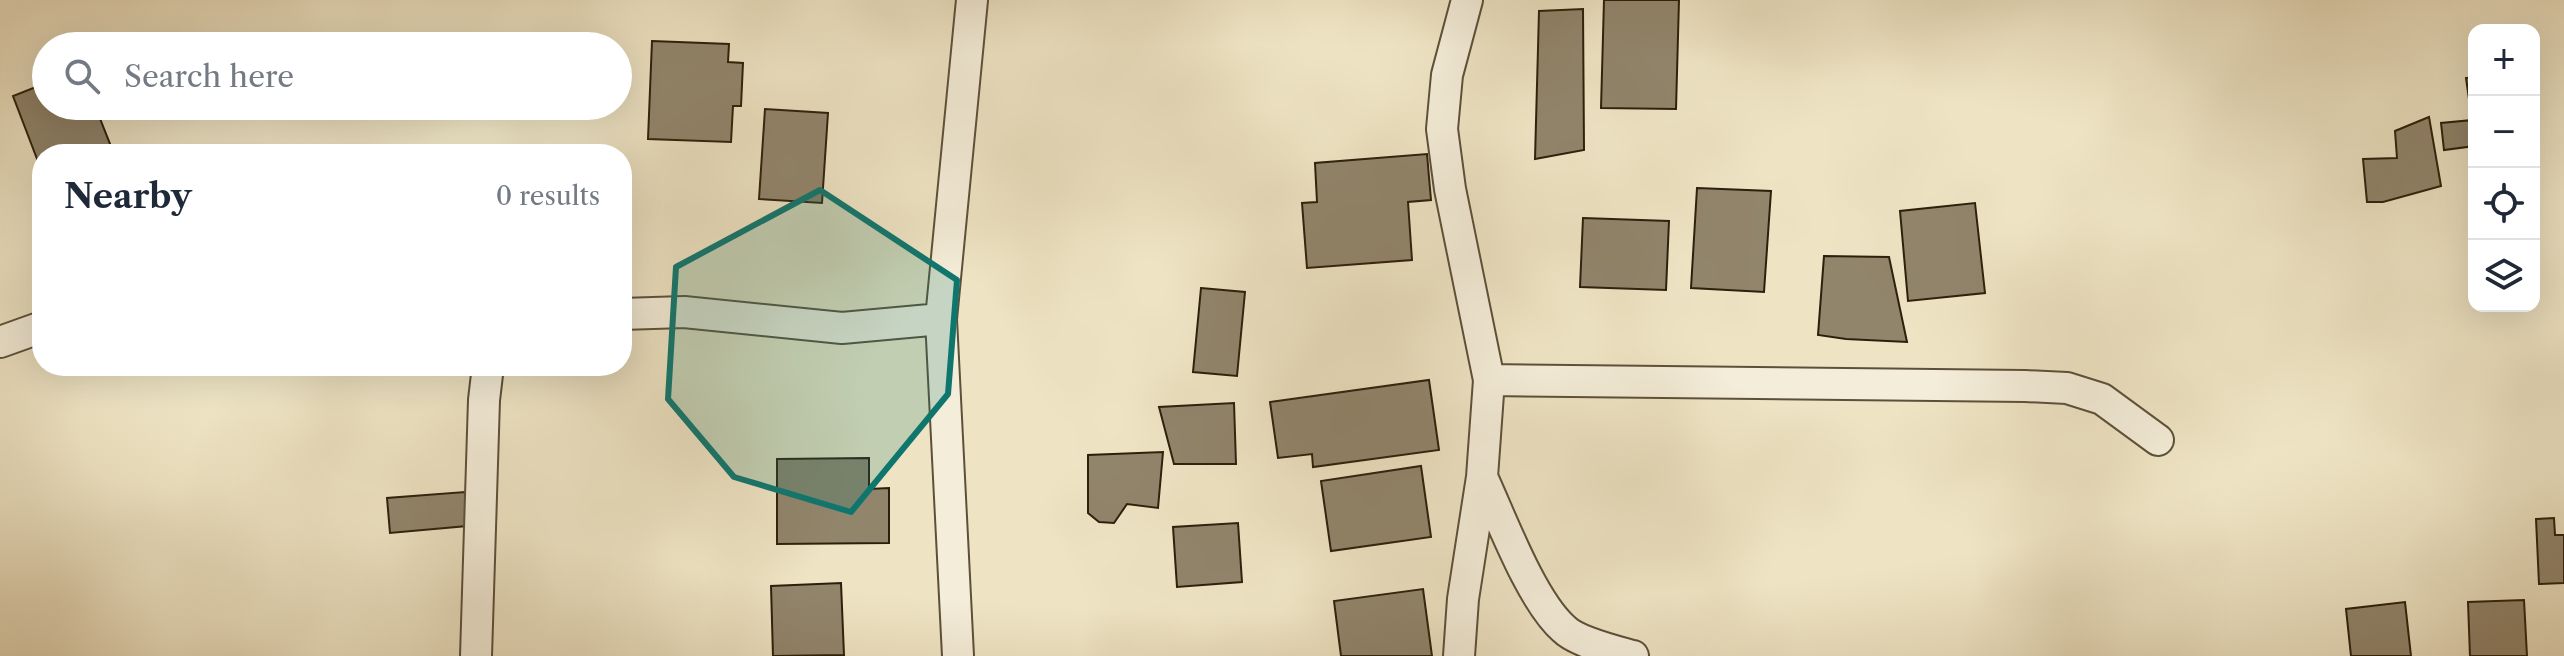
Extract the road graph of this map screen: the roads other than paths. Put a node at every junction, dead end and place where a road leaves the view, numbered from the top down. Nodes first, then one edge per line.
1 (972, 0) edge
2 (1467, 0) edge
3 (632, 314) edge
4 (941, 319) junction
5 (32, 331) edge
6 (0, 342) edge
7 (487, 376) edge
8 (1489, 380) junction
9 (2158, 440) dead end
10 (1482, 477) junction
11 (476, 656) edge
12 (958, 656) edge
13 (1459, 656) edge
14 (1633, 656) edge

1 - 4 street
2 - 8 street
3 - 4 street
4 - 12 street
5 - 6 street
7 - 11 street
8 - 9 street
8 - 10 street
10 - 13 street
10 - 14 street

